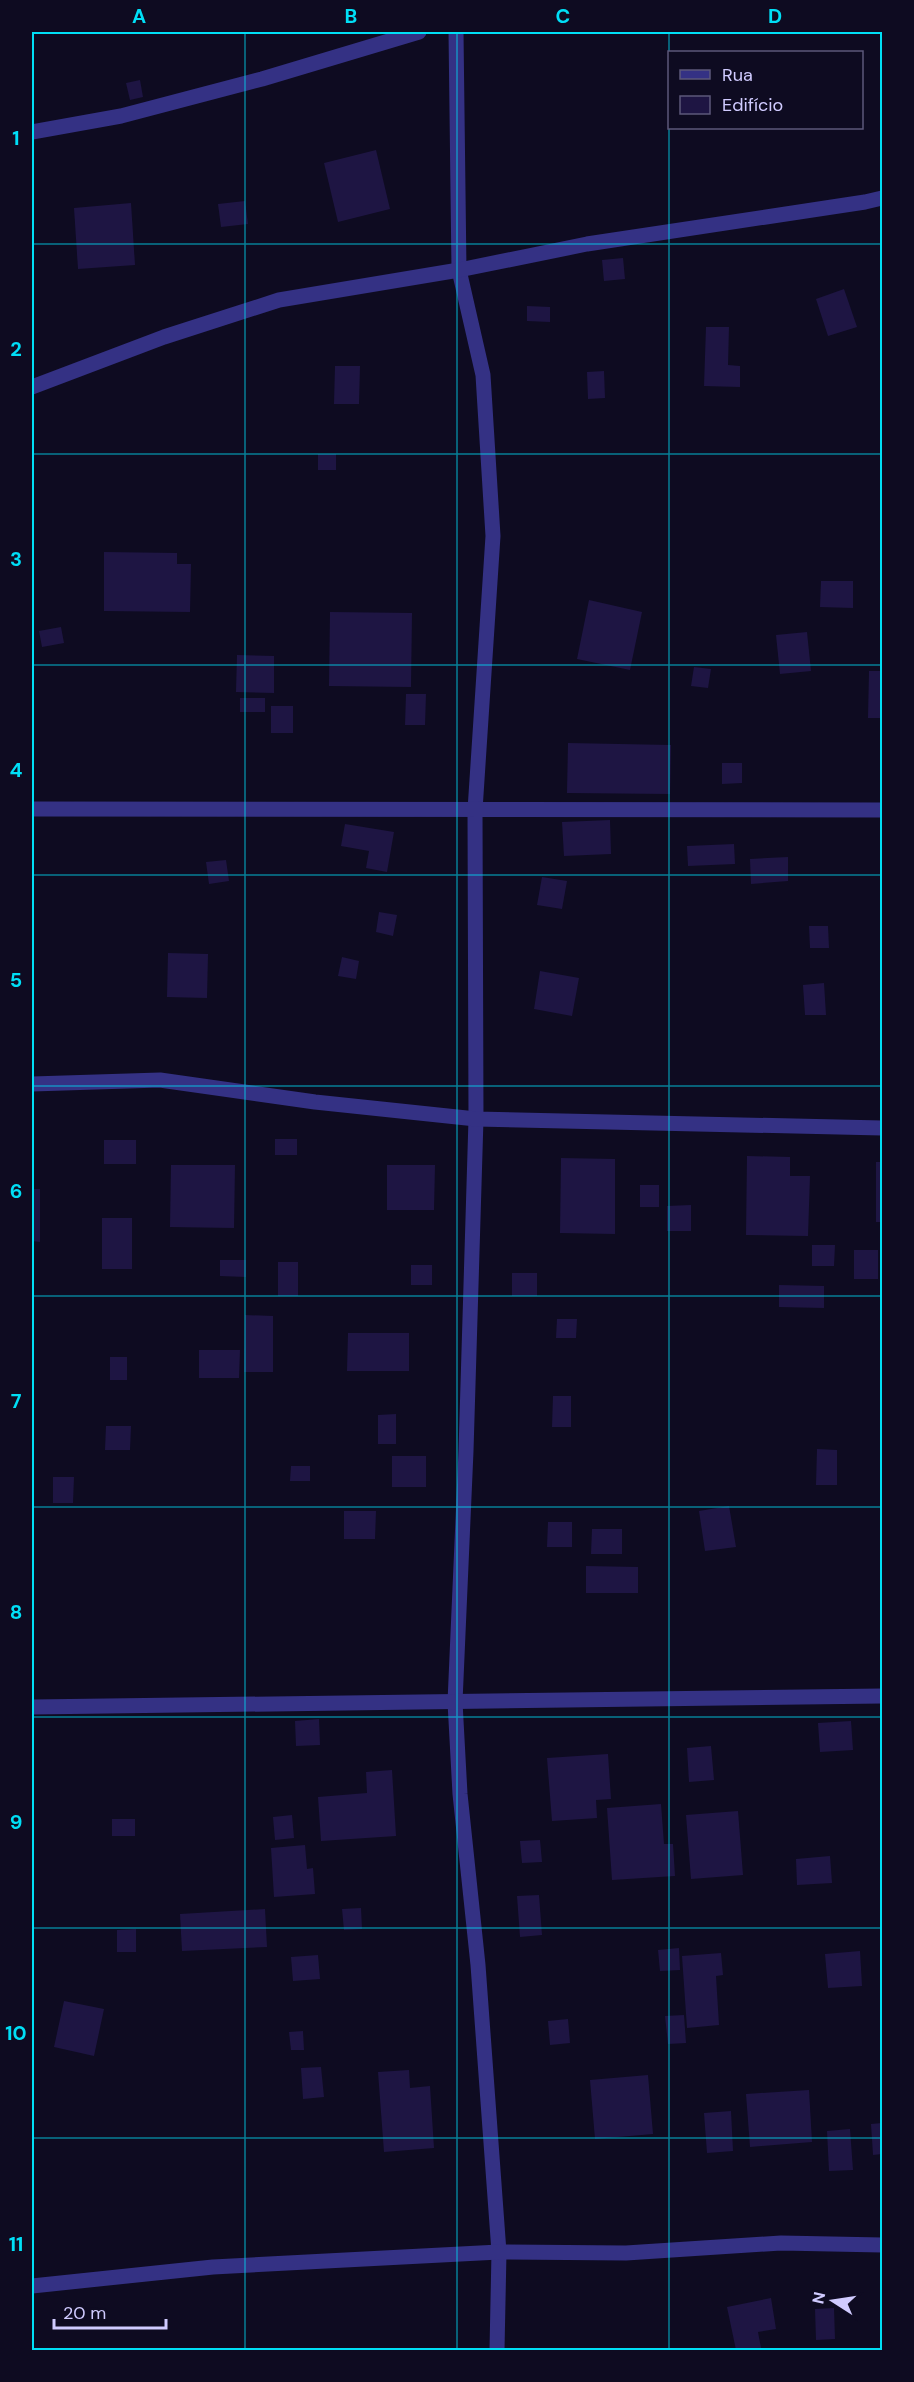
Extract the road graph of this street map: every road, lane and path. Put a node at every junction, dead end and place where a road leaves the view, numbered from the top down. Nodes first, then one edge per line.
1 (419, 32) edge
2 (456, 32) edge
3 (32, 132) edge
4 (882, 198) edge
5 (459, 270) junction
6 (32, 387) edge
7 (32, 809) edge
8 (475, 810) junction
9 (882, 810) edge
10 (32, 1084) edge
11 (476, 1119) junction
12 (882, 1128) edge
13 (882, 1696) edge
14 (455, 1702) junction
15 (32, 1707) edge
16 (882, 2245) edge
17 (499, 2252) junction
18 (32, 2286) edge
19 (497, 2350) edge

1 - 3 street
2 - 5 street
4 - 5 street
5 - 6 street
5 - 8 street
7 - 8 street
8 - 9 street
8 - 11 street
10 - 11 street
11 - 12 street
11 - 14 street
13 - 14 street
14 - 15 street
14 - 17 street
16 - 17 street
17 - 18 street
17 - 19 street

